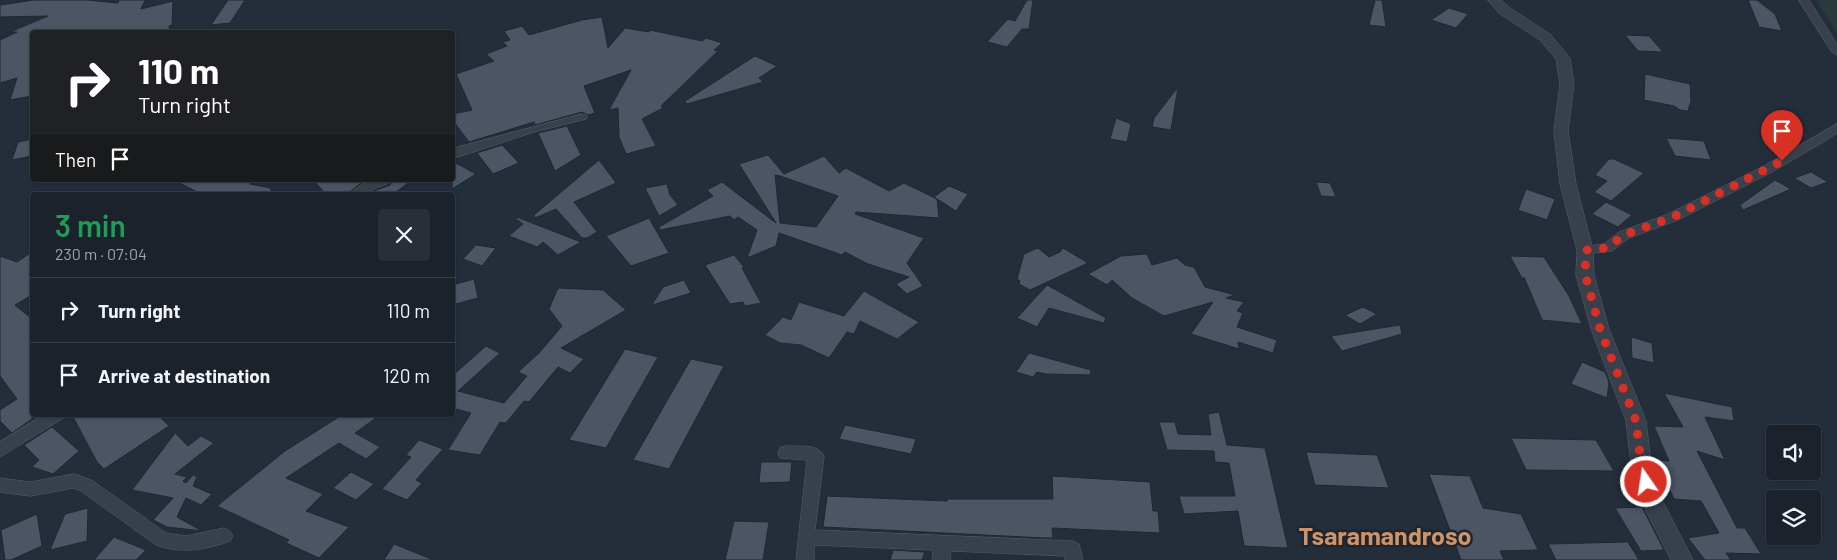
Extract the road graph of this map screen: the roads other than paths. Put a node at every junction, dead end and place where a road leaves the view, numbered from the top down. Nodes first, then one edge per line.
1 (1494, 0) edge
2 (1804, 0) edge
3 (1837, 52) edge
4 (582, 117) dead end
5 (1837, 126) edge
6 (455, 154) edge
7 (380, 182) edge
8 (358, 192) edge
9 (1586, 250) junction
10 (53, 417) edge
11 (0, 450) edge
12 (786, 453) dead end
13 (0, 484) edge
14 (224, 536) dead end
15 (806, 537) junction
16 (942, 551) edge
17 (805, 560) edge
18 (1074, 560) edge
19 (1682, 560) edge

1 - 9 street
2 - 3 street
4 - 6 street
5 - 9 street
7 - 8 street
9 - 19 street
10 - 11 street
12 - 15 street
13 - 14 street
15 - 16 street
15 - 17 street
16 - 18 street

